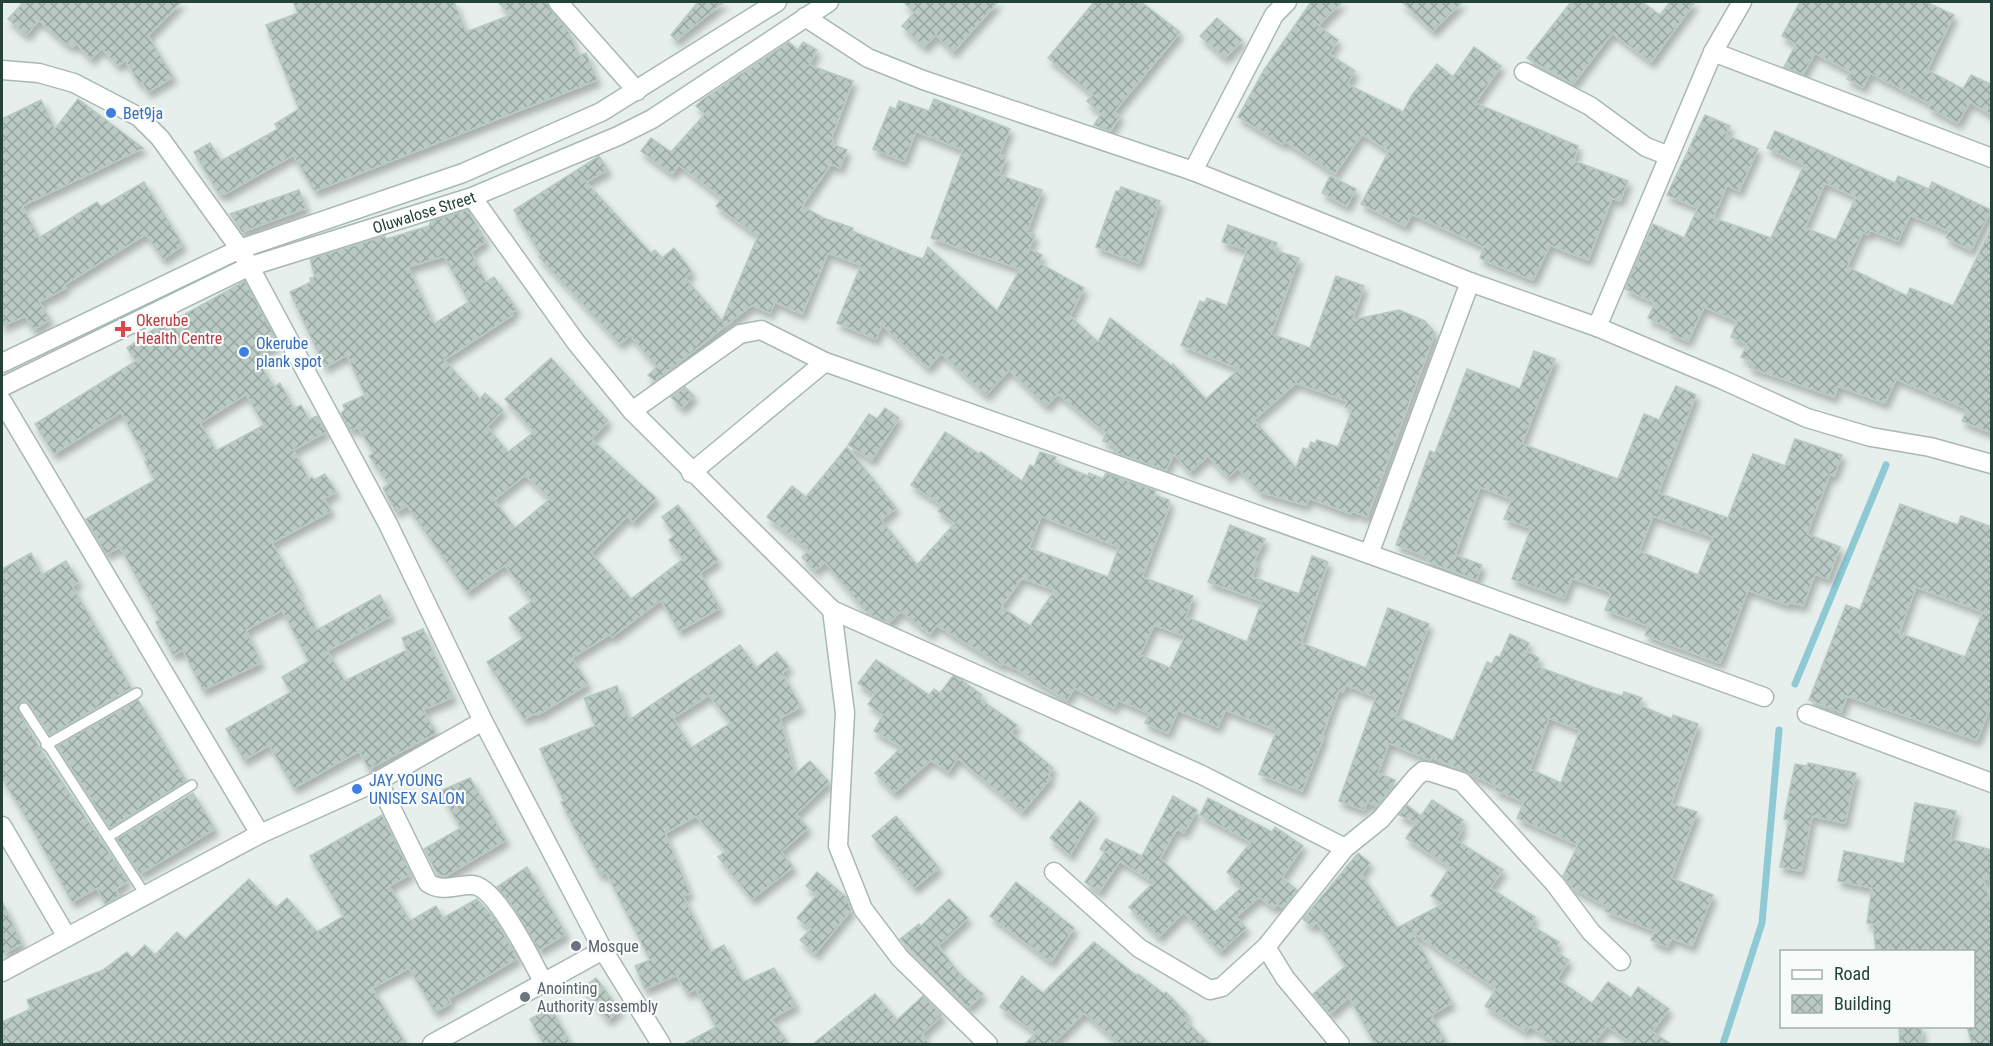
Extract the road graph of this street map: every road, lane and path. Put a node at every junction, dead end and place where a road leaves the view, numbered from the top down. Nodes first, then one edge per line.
1 (558, 2) edge
2 (777, 2) edge
3 (829, 2) edge
4 (1287, 2) edge
5 (1742, 2) edge
6 (805, 17) junction
7 (1713, 52) junction
8 (4, 72) edge
9 (1524, 72) dead end
10 (637, 91) junction
11 (1669, 156) junction
12 (1992, 158) edge
13 (1192, 171) junction
14 (472, 198) junction
15 (240, 249) junction
16 (248, 267) junction
17 (1470, 282) junction
18 (1597, 327) junction
19 (825, 362) junction
20 (2, 363) edge
21 (2, 387) edge
22 (2, 401) edge
23 (632, 411) junction
24 (1992, 464) edge
25 (691, 473) junction
26 (1368, 554) junction
27 (832, 610) junction
28 (137, 693) dead end
29 (1764, 698) dead end
30 (24, 708) dead end
31 (1807, 714) dead end
32 (483, 721) junction
33 (46, 745) junction
34 (378, 781) junction
35 (1992, 783) edge
36 (192, 785) dead end
37 (2, 826) edge
38 (260, 834) junction
39 (108, 837) junction
40 (1345, 848) junction
41 (1054, 872) dead end
42 (146, 896) junction
43 (67, 938) junction
44 (1266, 947) junction
45 (603, 950) junction
46 (1621, 961) dead end
47 (2, 972) edge
48 (544, 983) junction
49 (432, 1044) edge
50 (661, 1044) edge
51 (988, 1044) edge
52 (1340, 1044) edge

1 - 10 street
2 - 10 street, Oluwalose Street
3 - 6 street, Oluwalose Street
4 - 13 street
5 - 7 street
6 - 13 street
6 - 14 street, Oluwalose Street
7 - 11 street
7 - 12 street
8 - 15 street
9 - 11 street
10 - 15 street, Oluwalose Street
11 - 18 street
13 - 17 street
14 - 16 street, Oluwalose Street
14 - 23 street
15 - 16 street
15 - 20 street, Oluwalose Street
16 - 21 street, Oluwalose Street
16 - 32 street
17 - 18 street
17 - 26 street
18 - 24 street
19 - 23 street
19 - 25 street
19 - 26 street
22 - 38 street
23 - 25 street
25 - 27 street
26 - 29 street
27 - 40 street
27 - 51 street
28 - 33 lane
30 - 33 lane
31 - 35 street
32 - 34 street
32 - 45 street
33 - 39 lane
34 - 38 street
34 - 48 street
36 - 39 lane
37 - 43 street
38 - 42 street
39 - 42 lane
40 - 44 street
40 - 46 street
41 - 44 street
42 - 43 street
43 - 47 street
44 - 52 street
45 - 48 street
45 - 50 street
48 - 49 street

